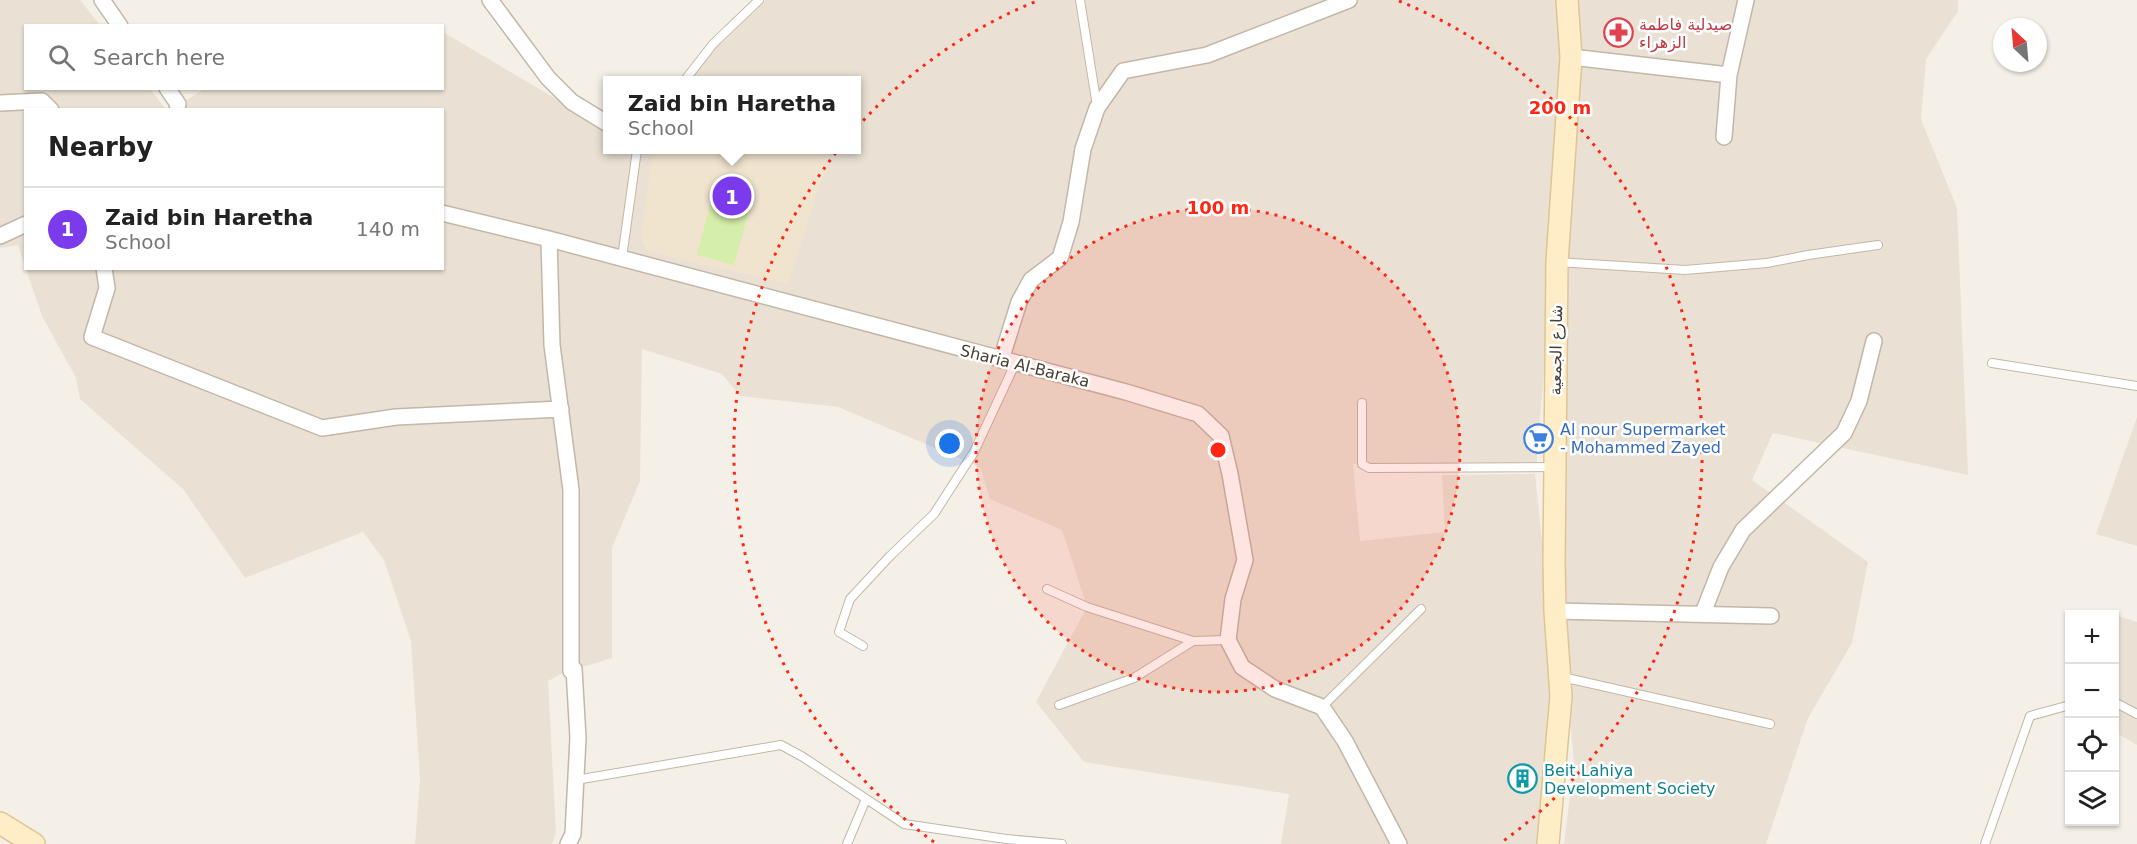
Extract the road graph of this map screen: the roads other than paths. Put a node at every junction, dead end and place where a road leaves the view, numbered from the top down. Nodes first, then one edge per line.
1 (102, 0) edge
2 (490, 0) edge
3 (759, 0) edge
4 (1080, 0) edge
5 (1349, 0) edge
6 (1567, 0) edge
7 (1746, 0) edge
8 (119, 24) edge
9 (1571, 57) junction
10 (1730, 75) junction
11 (689, 76) edge
12 (168, 90) edge
13 (0, 103) edge
14 (49, 108) edge
15 (177, 108) edge
16 (1097, 108) junction
17 (603, 120) edge
18 (1724, 137) dead end
19 (637, 154) edge
20 (444, 214) edge
21 (24, 225) edge
22 (0, 236) edge
23 (549, 239) junction
24 (1878, 245) dead end
25 (621, 260) junction
26 (1557, 262) junction
27 (104, 270) edge
28 (1874, 341) dead end
29 (1008, 362) junction
30 (1992, 363) dead end
31 (2137, 386) edge
32 (1362, 403) dead end
33 (561, 409) junction
34 (1555, 467) junction
35 (1047, 589) dead end
36 (1421, 609) dead end
37 (1555, 611) junction
38 (1703, 614) junction
39 (1771, 616) dead end
40 (1228, 640) junction
41 (1194, 641) junction
42 (863, 646) dead end
43 (1560, 676) junction
44 (2119, 704) edge
45 (1059, 705) dead end
46 (1315, 705) junction
47 (2065, 706) edge
48 (2137, 714) edge
49 (1770, 724) dead end
50 (576, 780) junction
51 (866, 799) junction
52 (0, 823) edge
53 (34, 844) edge
54 (568, 844) edge
55 (847, 844) edge
56 (1062, 844) edge
57 (1400, 844) edge
58 (1548, 844) edge
59 (1985, 844) edge

1 - 8 street
2 - 17 street
3 - 11 lane
4 - 16 lane
5 - 16 street
6 - 9 street, شارع الجمعية
7 - 10 street
9 - 10 street
9 - 26 street, شارع الجمعية
10 - 18 street
12 - 15 street
13 - 14 street
16 - 29 street
19 - 25 lane
20 - 23 street, Sharia Al-Baraka
21 - 22 street
23 - 25 street, Sharia Al-Baraka
23 - 33 street
24 - 26 lane
25 - 29 street, Sharia Al-Baraka
26 - 34 street, شارع الجمعية
27 - 33 street
28 - 38 street
29 - 40 street, Sharia Al-Baraka
29 - 42 lane
30 - 31 lane
32 - 34 lane
33 - 50 street
34 - 37 street, شارع الجمعية
35 - 41 lane
36 - 46 lane
37 - 38 street
37 - 43 street, شارع الجمعية
38 - 39 street
40 - 41 lane
40 - 46 street
41 - 45 lane
43 - 49 lane
43 - 58 street, شارع الجمعية
44 - 48 lane
46 - 57 street
47 - 59 lane
50 - 51 lane
50 - 54 street
51 - 55 lane
51 - 56 lane
52 - 53 street

